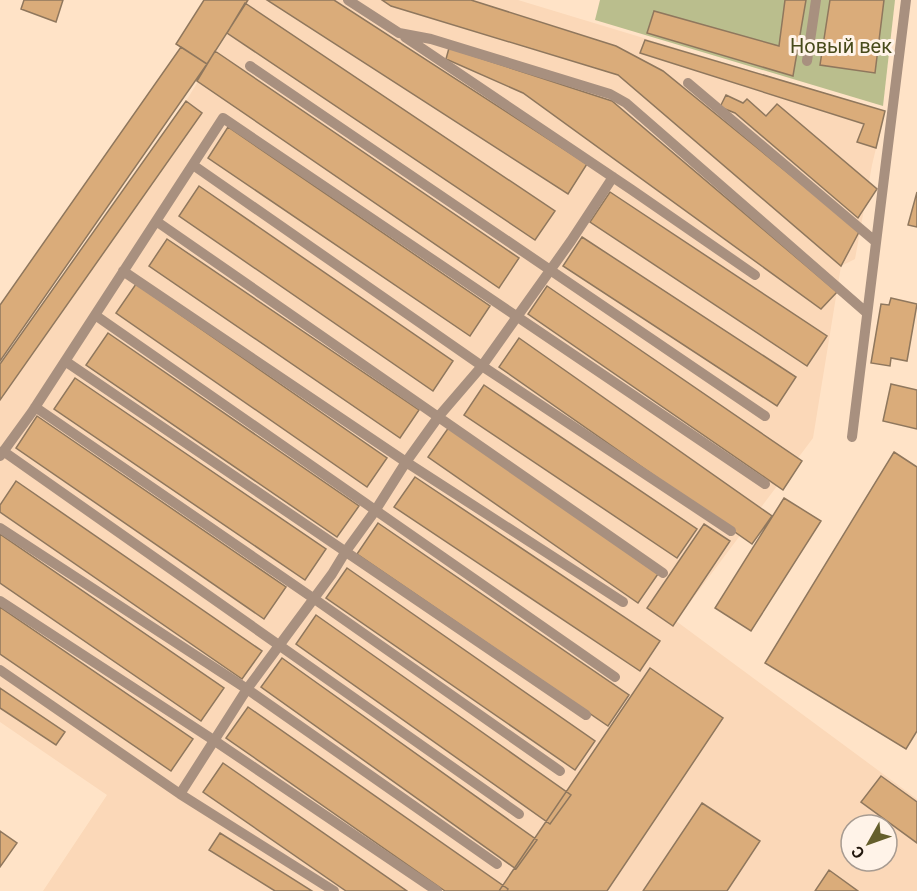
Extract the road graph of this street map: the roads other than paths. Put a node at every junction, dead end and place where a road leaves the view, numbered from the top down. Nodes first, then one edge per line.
1 (348, 0) edge
2 (816, 0) edge
3 (906, 0) edge
4 (399, 33) junction
5 (807, 61) dead end
6 (250, 66) dead end
7 (687, 83) dead end
8 (193, 165) junction
9 (613, 177) junction
10 (156, 221) junction
11 (876, 242) junction
12 (550, 269) junction
13 (123, 272) junction
14 (755, 275) dead end
15 (867, 313) junction
16 (95, 315) junction
17 (516, 317) junction
18 (65, 361) junction
19 (482, 366) junction
20 (35, 407) junction
21 (439, 416) junction
22 (765, 416) dead end
23 (852, 437) dead end
24 (2, 453) edge
25 (406, 462) junction
26 (765, 484) dead end
27 (375, 511) junction
28 (0, 528) edge
29 (731, 531) dead end
30 (346, 551) junction
31 (663, 573) dead end
32 (313, 598) junction
33 (0, 602) edge
34 (623, 602) dead end
35 (280, 646) junction
36 (0, 670) edge
37 (615, 677) dead end
38 (247, 689) junction
39 (586, 715) dead end
40 (215, 741) junction
41 (560, 771) dead end
42 (180, 794) junction
43 (519, 814) dead end
44 (498, 864) dead end
45 (334, 891) edge
46 (437, 891) edge

1 - 4 lane
2 - 5 lane
3 - 11 lane
4 - 9 lane
4 - 15 lane
6 - 12 lane
7 - 11 lane
8 - 10 lane
8 - 17 lane
8 - 19 lane
9 - 12 lane
9 - 14 lane
10 - 13 lane
10 - 21 lane
11 - 15 lane
12 - 17 lane
12 - 22 lane
13 - 16 lane
13 - 25 lane
15 - 23 lane
16 - 18 lane
16 - 27 lane
17 - 19 lane
17 - 26 lane
18 - 20 lane
18 - 30 lane
19 - 21 lane
19 - 29 lane
20 - 24 lane
20 - 32 lane
21 - 25 lane
21 - 31 lane
24 - 35 lane
25 - 27 lane
25 - 34 lane
27 - 30 lane
27 - 37 lane
28 - 38 lane
30 - 32 lane
30 - 39 lane
32 - 35 lane
32 - 41 lane
33 - 40 lane
35 - 38 lane
35 - 43 lane
36 - 42 lane
38 - 40 lane
38 - 44 lane
40 - 42 lane
40 - 46 lane
42 - 45 lane

